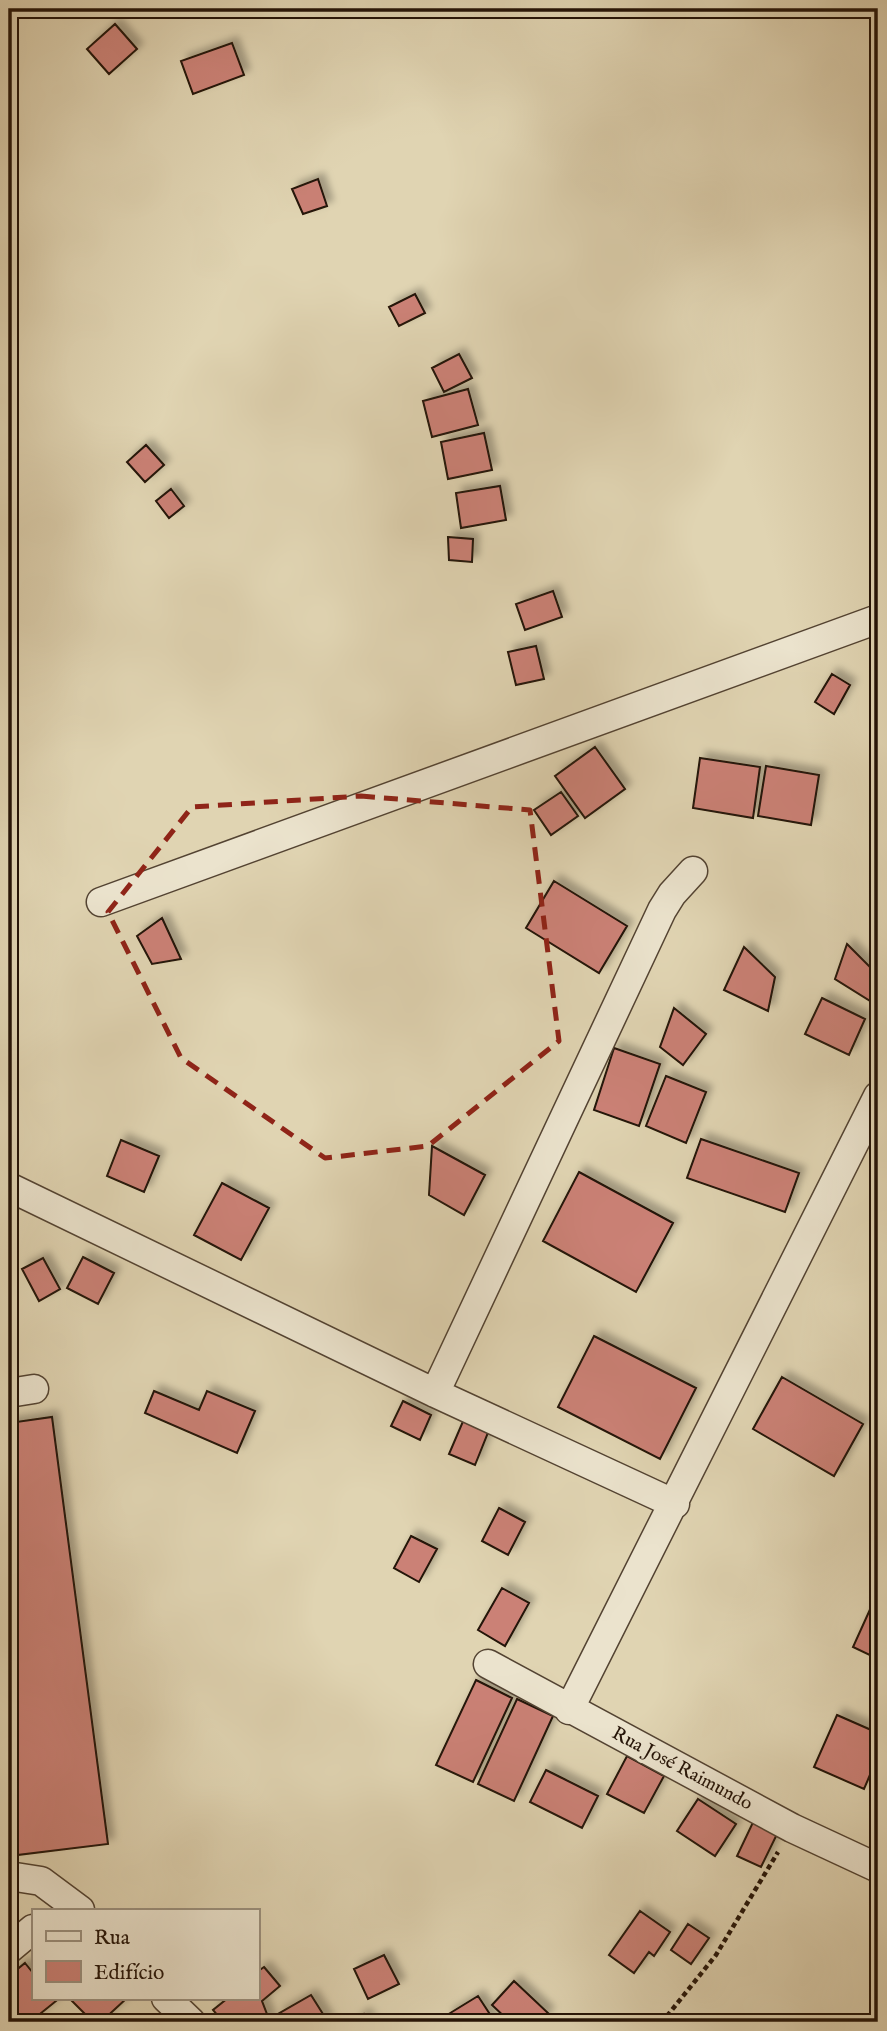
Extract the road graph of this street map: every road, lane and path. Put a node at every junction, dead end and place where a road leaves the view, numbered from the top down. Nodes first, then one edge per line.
1 (878, 619) edge
2 (693, 872) dead end
3 (101, 902) dead end
4 (878, 1096) edge
5 (9, 1187) edge
6 (435, 1393) junction
7 (675, 1504) junction
8 (488, 1664) dead end
9 (569, 1710) junction
10 (793, 1828) junction
11 (878, 1868) edge
12 (9, 1876) edge
13 (66, 1906) edge
14 (32, 1929) edge
15 (9, 1949) edge
16 (168, 2000) edge
17 (667, 2016) dead end
18 (191, 2022) edge

1 - 3 street
2 - 6 street
4 - 7 street
5 - 6 street
6 - 7 street
7 - 9 street
8 - 9 street, Rua José Raimundo
9 - 10 street, Rua José Raimundo
10 - 11 street, Rua José Raimundo
10 - 17 path
12 - 13 street
14 - 15 street
16 - 18 street

